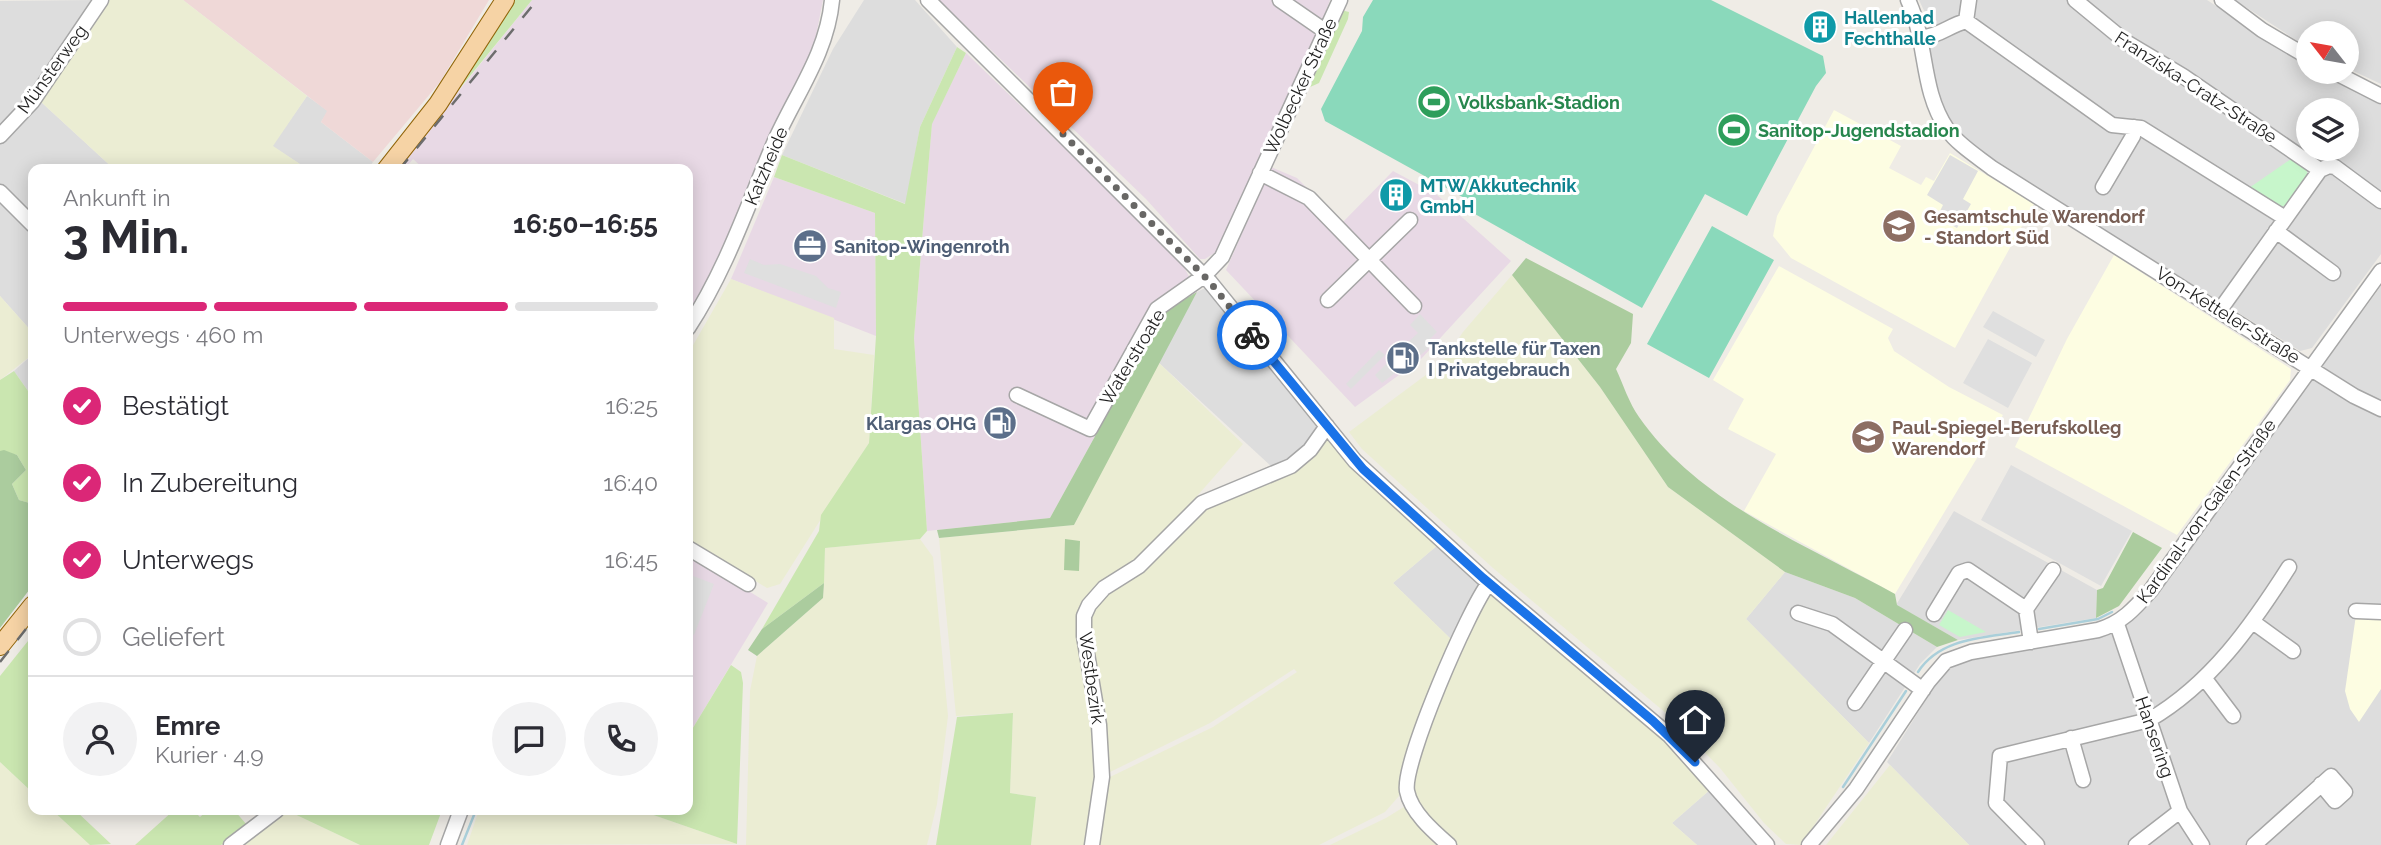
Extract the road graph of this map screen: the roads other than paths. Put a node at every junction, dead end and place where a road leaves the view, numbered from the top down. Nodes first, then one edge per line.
1 (101, 0) edge
2 (505, 0) edge
3 (832, 0) edge
4 (928, 0) edge
5 (1280, 0) edge
6 (1340, 0) edge
7 (1908, 0) edge
8 (1969, 0) edge
9 (2075, 0) edge
10 (2222, 0) edge
11 (1966, 21) junction
12 (1325, 31) junction
13 (1921, 38) junction
14 (2296, 50) edge
15 (2358, 84) edge
16 (2381, 96) edge
17 (2134, 127) junction
18 (0, 136) edge
19 (391, 164) edge
20 (2320, 170) junction
21 (1260, 173) junction
22 (2103, 187) dead end
23 (0, 192) edge
24 (2381, 201) edge
25 (2286, 218) junction
26 (1410, 219) dead end
27 (28, 220) edge
28 (2276, 231) junction
29 (1370, 260) junction
30 (2381, 271) edge
31 (2333, 272) dead end
32 (1203, 276) junction
33 (1328, 300) dead end
34 (1414, 306) dead end
35 (2220, 310) junction
36 (693, 318) edge
37 (2310, 367) junction
38 (1017, 395) dead end
39 (2381, 410) edge
40 (1327, 426) junction
41 (693, 551) edge
42 (2289, 567) dead end
43 (2053, 570) dead end
44 (1489, 583) junction
45 (748, 584) dead end
46 (2026, 609) junction
47 (28, 611) edge
48 (2356, 611) dead end
49 (2381, 612) edge
50 (1798, 613) dead end
51 (1934, 614) dead end
52 (2253, 622) junction
53 (2117, 624) junction
54 (1905, 630) dead end
55 (2031, 642) junction
56 (0, 646) edge
57 (2293, 651) dead end
58 (1883, 660) junction
59 (2205, 678) junction
60 (1923, 690) junction
61 (1854, 703) dead end
62 (2232, 716) dead end
63 (2150, 720) junction
64 (2071, 738) junction
65 (2082, 780) dead end
66 (2321, 785) dead end
67 (2180, 811) junction
68 (270, 815) edge
69 (459, 815) edge
70 (231, 845) edge
71 (448, 845) edge
72 (1092, 845) edge
73 (1448, 845) edge
74 (1767, 845) edge
75 (1810, 845) edge
76 (2037, 845) edge
77 (2136, 845) edge
78 (2202, 845) edge
79 (2254, 845) edge

1 - 18 street, Münsterweg
2 - 19 main road
3 - 36 street, Katzheide
4 - 32 street
5 - 12 street
6 - 12 street, Wolbecker Straße
7 - 13 street, Von-Ketteler-Straße
8 - 11 street
9 - 20 street, Franziska-Cratz-Straße
10 - 14 street
11 - 13 street
11 - 17 street
12 - 21 street, Wolbecker Straße
13 - 35 street, Von-Ketteler-Straße
15 - 16 street
17 - 22 street
17 - 25 street
20 - 24 street, Franziska-Cratz-Straße
20 - 25 street
21 - 29 street, Wolbecker Straße
21 - 32 street, Wolbecker Straße
23 - 27 street
25 - 28 street
26 - 29 street
28 - 31 street
28 - 35 street
29 - 33 street
29 - 34 street, Wolbecker Straße
30 - 37 street, Kardinal-von-Galen-Straße
32 - 38 street, Waterstroate
32 - 40 street
35 - 37 street, Von-Ketteler-Straße
37 - 39 street
37 - 53 street, Kardinal-von-Galen-Straße
40 - 44 street
40 - 72 street, Westbezirk
41 - 45 street
42 - 52 street
43 - 46 street
44 - 73 street
44 - 74 street
46 - 51 street
46 - 55 street
47 - 56 main road
48 - 49 street
50 - 58 street
52 - 57 street
52 - 59 street
53 - 55 street
53 - 63 street, Hansering
54 - 58 street
55 - 60 street
58 - 60 street
58 - 61 street
59 - 62 street
59 - 63 street
60 - 75 street
63 - 64 street
63 - 67 street, Hansering
64 - 65 street
64 - 76 street
66 - 79 street
67 - 77 street
67 - 78 street, Hansering
68 - 70 street
69 - 71 street

